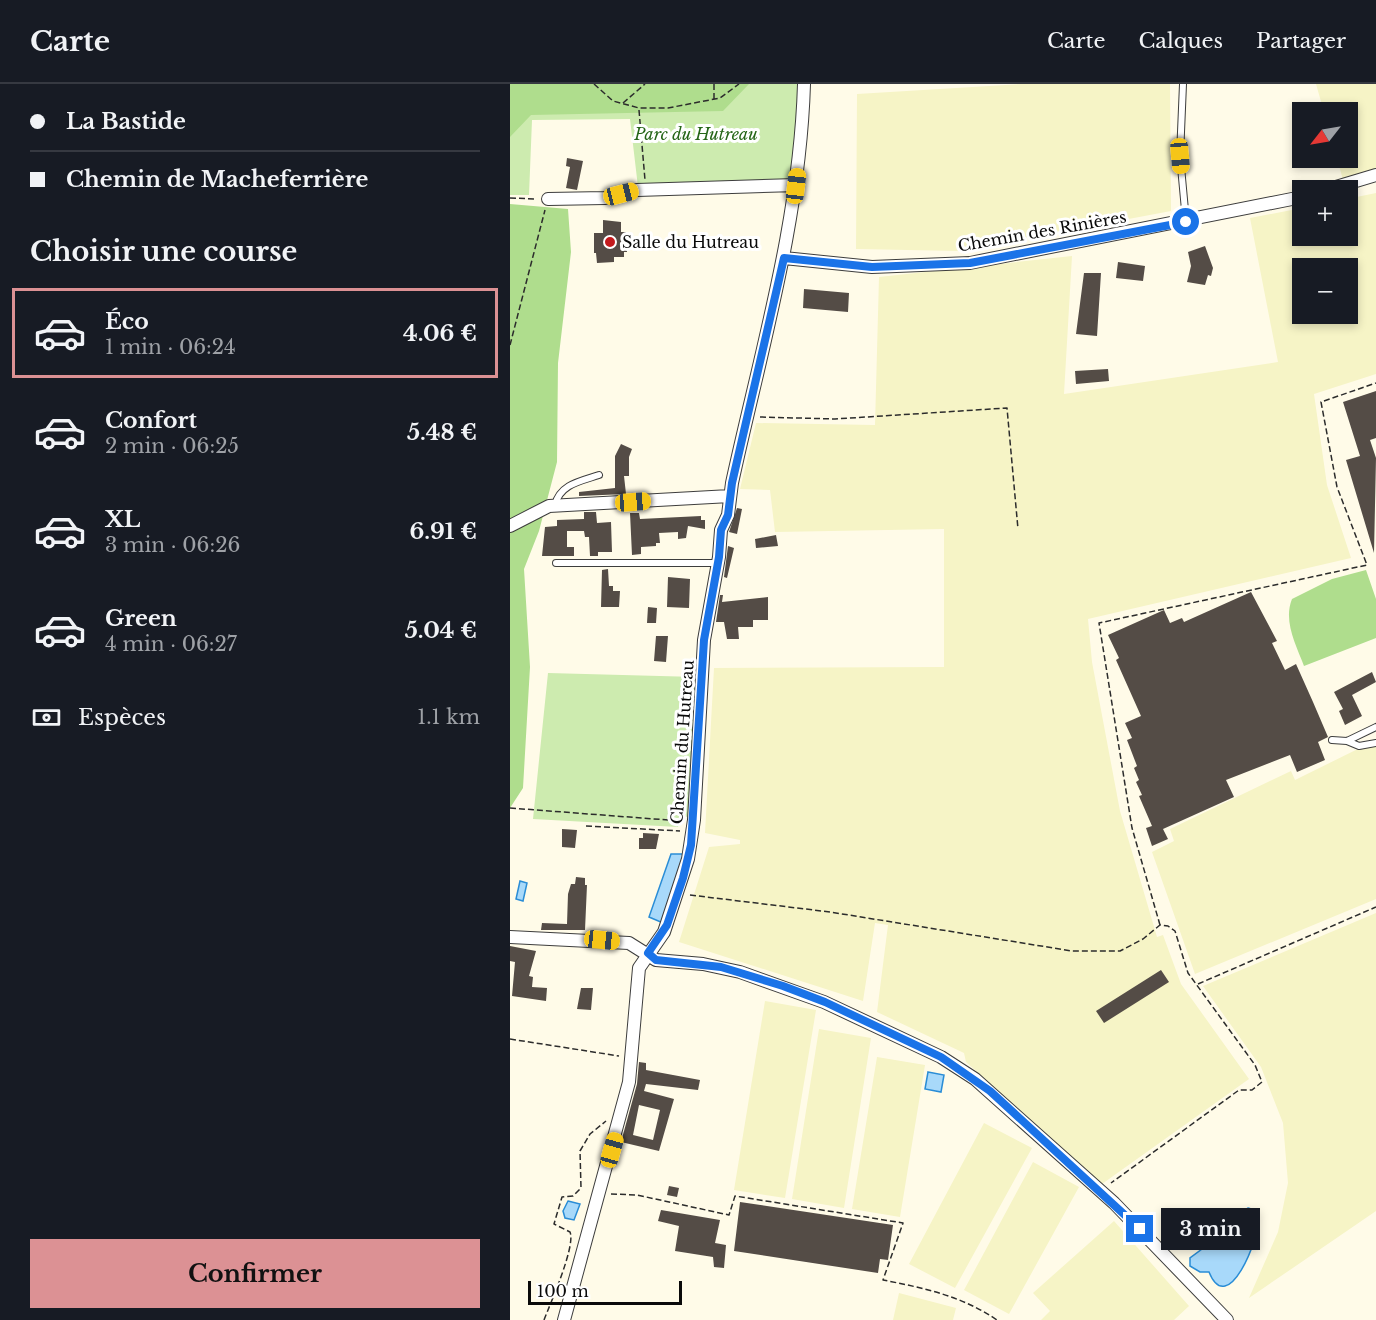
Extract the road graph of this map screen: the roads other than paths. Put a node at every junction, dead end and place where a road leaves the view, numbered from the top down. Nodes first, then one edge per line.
1 (804, 84) edge
2 (1183, 84) edge
3 (1376, 175) edge
4 (1358, 180) edge
5 (796, 186) junction
6 (548, 199) road end
7 (1292, 199) edge
8 (1186, 222) junction
9 (784, 258) junction
10 (599, 475) dead end
11 (730, 496) junction
12 (555, 505) junction
13 (510, 526) edge
14 (556, 563) dead end
15 (716, 563) junction
16 (1376, 727) edge
17 (1332, 740) dead end
18 (1347, 741) junction
19 (1376, 743) edge
20 (510, 937) edge
21 (648, 953) junction
22 (564, 1320) edge
23 (1227, 1320) edge

1 - 5 street, Chemin du Hutreau
2 - 8 lane
3 - 4 street
5 - 6 street
5 - 9 street, Chemin du Hutreau
7 - 8 street, Chemin des Rinières
8 - 9 street, Chemin des Rinières
9 - 11 street, Chemin du Hutreau
10 - 12 lane
11 - 12 street
11 - 15 street, Chemin du Hutreau
12 - 13 street
14 - 15 lane
15 - 21 street, Chemin du Hutreau
16 - 18 lane
17 - 18 lane
18 - 19 lane
20 - 21 street
21 - 22 street, Chemin du Hutreau
21 - 23 street

